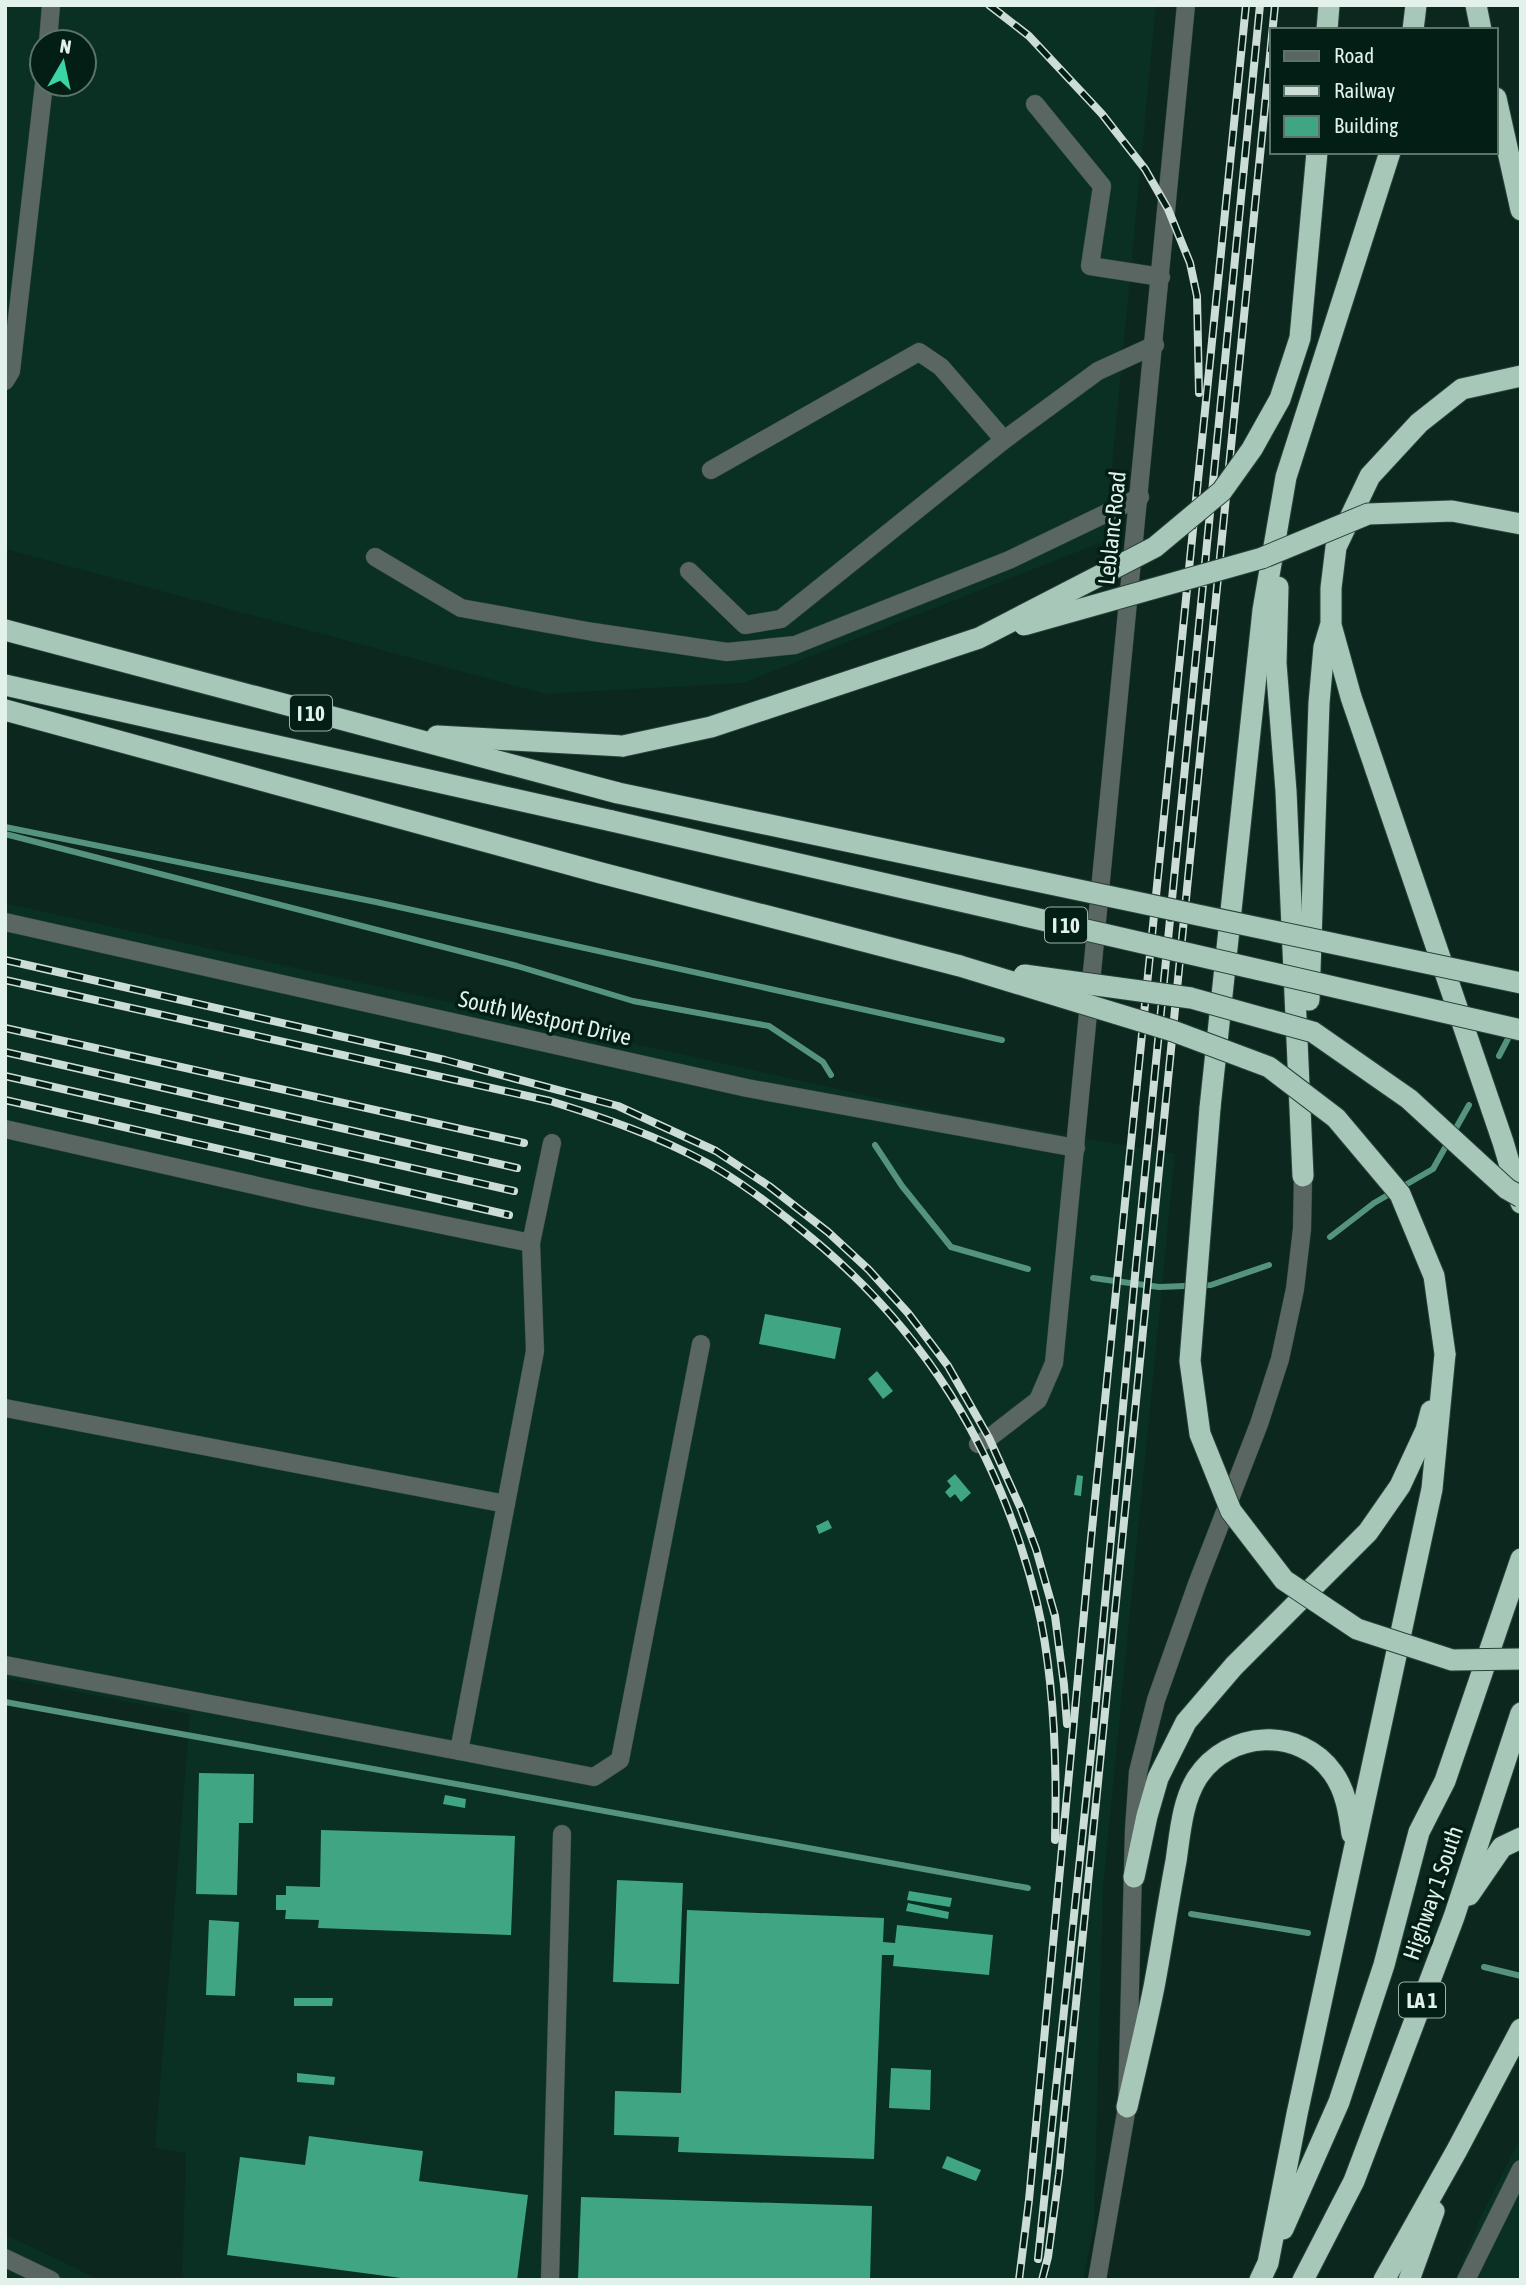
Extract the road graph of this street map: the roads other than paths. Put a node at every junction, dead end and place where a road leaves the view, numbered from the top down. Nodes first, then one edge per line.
1 (51, 5) edge
2 (1186, 5) edge
3 (1329, 5) edge
4 (1416, 5) edge
5 (1476, 5) edge
6 (49, 28) edge
7 (1327, 28) edge
8 (1413, 28) edge
9 (1481, 28) edge
10 (42, 98) edge
11 (1035, 104) dead end
12 (1498, 107) edge
13 (1317, 154) edge
14 (1389, 154) edge
15 (1521, 209) edge
16 (14, 272) edge
17 (1161, 276) junction
18 (1155, 345) junction
19 (1521, 376) edge
20 (5, 381) edge
21 (1004, 440) junction
22 (710, 470) dead end
23 (1286, 477) junction
24 (1140, 497) junction
25 (1521, 524) edge
26 (375, 557) dead end
27 (689, 571) dead end
28 (781, 619) junction
29 (1331, 625) junction
30 (5, 630) edge
31 (979, 638) junction
32 (795, 645) junction
33 (5, 685) edge
34 (5, 710) edge
35 (390, 734) junction
36 (5, 922) edge
37 (960, 966) junction
38 (1521, 983) edge
39 (1521, 1030) edge
40 (5, 1129) edge
41 (552, 1143) dead end
42 (1076, 1148) junction
43 (1303, 1176) junction
44 (1521, 1197) edge
45 (1521, 1203) edge
46 (531, 1243) junction
47 (701, 1344) dead end
48 (1445, 1354) junction
49 (5, 1408) edge
50 (978, 1444) dead end
51 (506, 1503) junction
52 (1521, 1559) edge
53 (1521, 1659) edge
54 (5, 1665) edge
55 (1521, 1713) edge
56 (459, 1751) junction
57 (562, 1833) dead end
58 (1521, 1838) edge
59 (1353, 1847) junction
60 (1134, 1877) junction
61 (1454, 1917) junction
62 (1521, 2029) edge
63 (1127, 2107) junction
64 (1457, 2150) junction
65 (1521, 2169) edge
66 (5, 2259) edge
67 (1264, 2271) edge
68 (51, 2280) edge
69 (550, 2280) edge
70 (1097, 2280) edge
71 (1303, 2280) edge
72 (1384, 2280) edge
73 (1409, 2280) edge
74 (1466, 2280) edge

1 - 6 street
2 - 17 street, Leblanc Road
3 - 7 highway
4 - 8 highway
5 - 9 highway
10 - 16 street
11 - 17 street
12 - 15 highway
13 - 31 highway, bridge
14 - 23 highway
16 - 20 street
17 - 18 street, Leblanc Road
18 - 21 street
18 - 24 street, Leblanc Road
19 - 29 highway
21 - 22 street
21 - 28 street
23 - 43 highway
23 - 53 highway, bridge
24 - 32 street
24 - 42 street, Leblanc Road
25 - 31 highway, bridge
26 - 32 street
27 - 28 street
28 - 32 street
29 - 43 highway
29 - 45 highway
30 - 35 highway, I 10
31 - 35 highway, bridge
33 - 39 highway, I 10, bridge
34 - 37 highway
35 - 38 highway, I 10, bridge
36 - 42 street, South Westport Drive
37 - 44 highway, bridge
37 - 48 highway, bridge
40 - 46 street
41 - 46 street
42 - 50 street, Leblanc Road
43 - 60 street
46 - 51 street
47 - 56 street
48 - 59 highway
48 - 60 highway
49 - 51 street
51 - 56 street
52 - 67 highway
54 - 56 street
55 - 61 highway, Highway 1 South / LA 1
57 - 69 street
58 - 61 highway
59 - 63 highway
59 - 67 highway
60 - 63 street
61 - 71 highway, Highway 1 South / LA 1
62 - 64 highway
63 - 70 street
64 - 72 highway
64 - 73 highway
65 - 74 street
66 - 68 street

